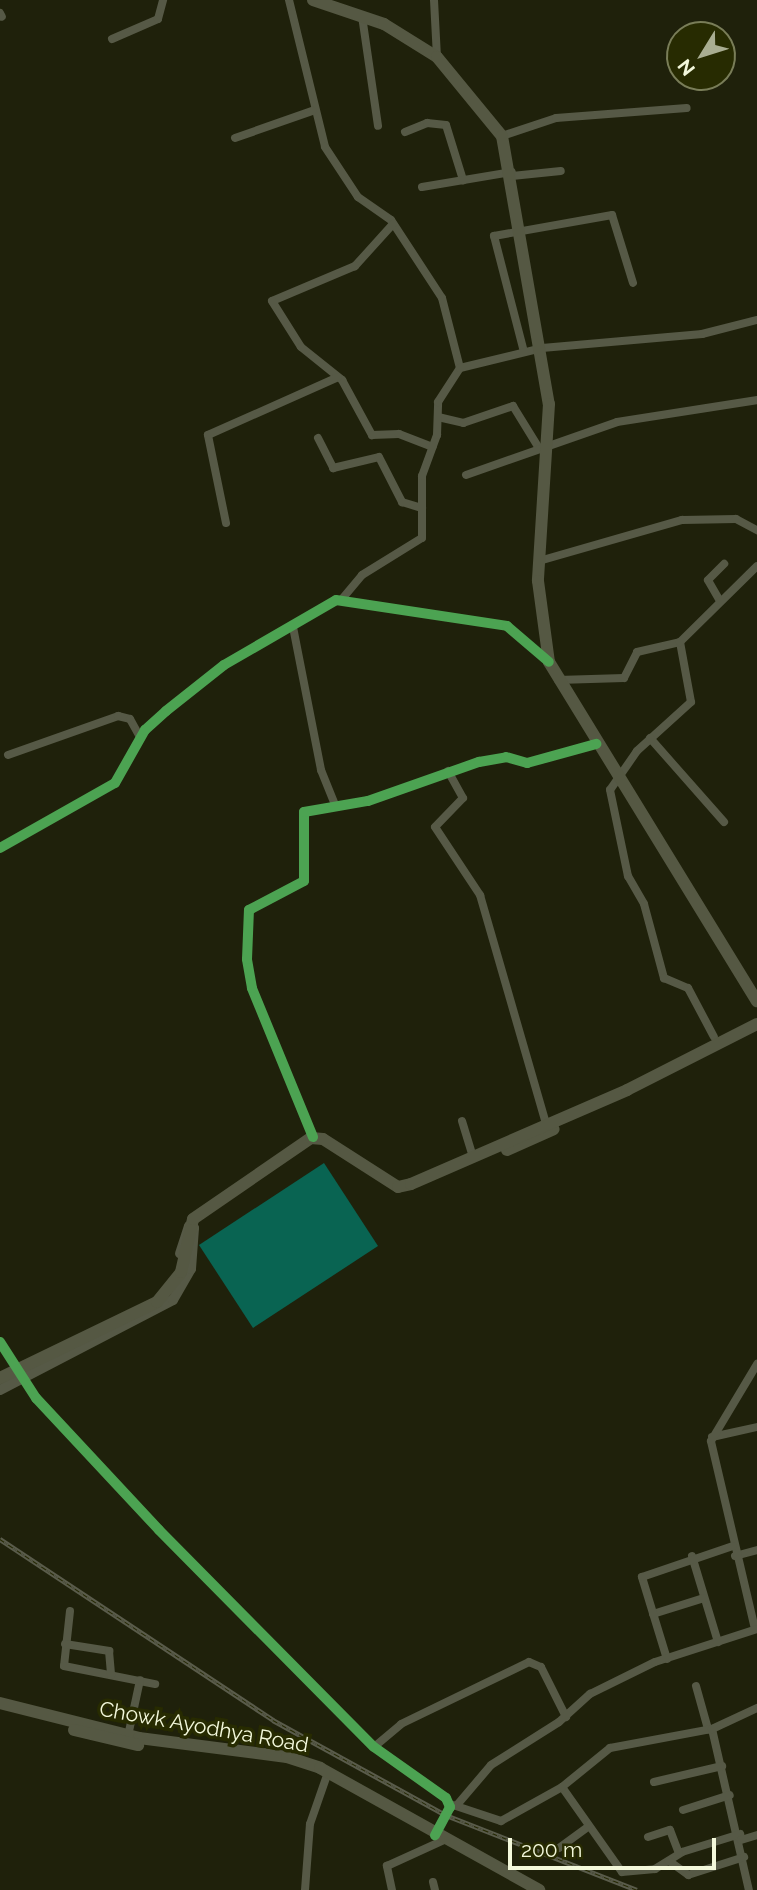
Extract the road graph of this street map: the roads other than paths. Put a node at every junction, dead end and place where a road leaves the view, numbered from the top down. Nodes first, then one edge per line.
1 (163, 0) edge
2 (289, 0) edge
3 (313, 0) edge
4 (434, 0) edge
5 (362, 16) junction
6 (112, 39) dead end
7 (437, 57) junction
8 (687, 108) dead end
9 (312, 111) junction
10 (378, 126) dead end
11 (405, 132) dead end
12 (502, 136) junction
13 (235, 138) dead end
14 (561, 172) dead end
15 (512, 174) junction
16 (463, 180) junction
17 (422, 187) dead end
18 (393, 224) junction
19 (519, 231) junction
20 (633, 283) dead end
21 (757, 320) edge
22 (541, 348) junction
23 (524, 352) junction
24 (460, 368) junction
25 (338, 377) junction
26 (757, 400) edge
27 (438, 417) junction
28 (318, 438) dead end
29 (542, 443) junction
30 (433, 447) junction
31 (466, 475) dead end
32 (422, 509) junction
33 (226, 523) dead end
34 (757, 530) edge
35 (539, 561) junction
36 (724, 564) dead end
37 (757, 566) edge
38 (342, 599) junction
39 (720, 601) junction
40 (293, 627) junction
41 (680, 642) junction
42 (549, 662) junction
43 (556, 681) junction
44 (141, 737) junction
45 (650, 738) junction
46 (596, 744) junction
47 (8, 755) dead end
48 (448, 771) junction
49 (617, 776) junction
50 (334, 802) junction
51 (724, 822) dead end
52 (0, 848) edge
53 (757, 1001) edge
54 (757, 1024) edge
55 (757, 1034) edge
56 (714, 1037) dead end
57 (462, 1121) dead end
58 (546, 1124) junction
59 (313, 1138) junction
60 (473, 1157) junction
61 (191, 1230) junction
62 (0, 1342) edge
63 (757, 1364) edge
64 (15, 1368) junction
65 (0, 1376) edge
66 (23, 1379) junction
67 (0, 1388) edge
68 (757, 1427) edge
69 (712, 1437) junction
70 (733, 1546) junction
71 (757, 1550) edge
72 (692, 1556) junction
73 (735, 1556) junction
74 (705, 1598) junction
75 (753, 1605) edge
76 (69, 1611) dead end
77 (653, 1614) junction
78 (756, 1629) edge
79 (718, 1642) junction
80 (65, 1644) junction
81 (667, 1659) junction
82 (111, 1675) junction
83 (140, 1680) junction
84 (155, 1684) dead end
85 (696, 1686) dead end
86 (0, 1703) edge
87 (757, 1708) edge
88 (0, 1710) edge
89 (566, 1717) junction
90 (710, 1729) junction
91 (97, 1733) junction
92 (128, 1736) junction
93 (374, 1747) junction
94 (722, 1766) junction
95 (326, 1778) junction
96 (654, 1782) dead end
97 (562, 1787) junction
98 (730, 1795) junction
99 (453, 1805) junction
100 (683, 1810) dead end
101 (588, 1826) junction
102 (440, 1835) junction
103 (757, 1835) edge
104 (649, 1837) dead end
105 (741, 1837) junction
106 (559, 1848) dead end
107 (679, 1853) junction
108 (744, 1857) junction
109 (669, 1861) junction
110 (305, 1890) edge
111 (392, 1890) edge
112 (526, 1890) edge
113 (539, 1890) edge
114 (749, 1890) edge

1 - 6 street
2 - 9 street
3 - 5 main road
4 - 7 street
5 - 7 main road
5 - 10 street
7 - 12 main road
8 - 12 street
9 - 13 street
9 - 18 street
11 - 16 street
12 - 15 main road
14 - 15 street
15 - 16 street
15 - 19 main road
16 - 17 street
18 - 24 street
18 - 25 street
19 - 20 street
19 - 22 main road
19 - 23 street
21 - 22 street
22 - 23 street
22 - 29 main road
23 - 24 street
24 - 27 street
25 - 30 street
25 - 33 street
26 - 29 street
27 - 29 street
27 - 30 street
28 - 32 street
29 - 31 street
29 - 35 main road
30 - 32 street
32 - 38 street
34 - 35 street
35 - 42 main road
36 - 39 street
37 - 39 street
38 - 40 street
38 - 42 street
39 - 41 street
40 - 44 street
40 - 50 street
41 - 43 street
41 - 45 street
42 - 43 main road
43 - 46 main road
44 - 47 street
44 - 52 street
45 - 49 street
45 - 51 street
46 - 48 street
46 - 49 main road
48 - 50 street
48 - 58 street
49 - 53 main road
49 - 56 street
50 - 59 street
54 - 58 main road
55 - 61 main road
57 - 60 street
58 - 60 main road
59 - 60 main road
59 - 61 main road
61 - 64 street
61 - 65 main road
61 - 66 street
61 - 67 main road
62 - 64 street
63 - 69 street
64 - 65 street
64 - 66 street
66 - 67 street
66 - 93 street
68 - 69 street
69 - 70 street
70 - 72 street
70 - 73 street
71 - 73 street
72 - 74 street
72 - 77 street
73 - 75 street
74 - 77 street
74 - 79 street
75 - 78 street
76 - 80 street
77 - 81 street
78 - 79 street
79 - 81 street
80 - 82 street
80 - 82 street
81 - 89 street
82 - 83 street
83 - 84 street
83 - 92 street
85 - 90 street
86 - 91 main road, Chowk Ayodhya Road
87 - 90 street
88 - 91 main road, Chowk Ayodhya Road
89 - 93 street
89 - 99 street
90 - 94 street
90 - 97 street
91 - 92 main road, Chowk Ayodhya Road
91 - 95 main road, Chowk Ayodhya Road
92 - 102 main road, Chowk Ayodhya Road
93 - 99 street
94 - 96 street
94 - 98 street
95 - 102 main road, Chowk Ayodhya Road
95 - 110 street
97 - 99 street
97 - 101 street
98 - 100 street
98 - 105 street
99 - 102 street
101 - 106 street
101 - 109 street
102 - 111 street
102 - 112 main road, Chowk Ayodhya Road
102 - 113 main road, Chowk Ayodhya Road
103 - 105 street
104 - 107 street
105 - 107 street
105 - 108 street
107 - 109 street
108 - 109 street
108 - 114 street

